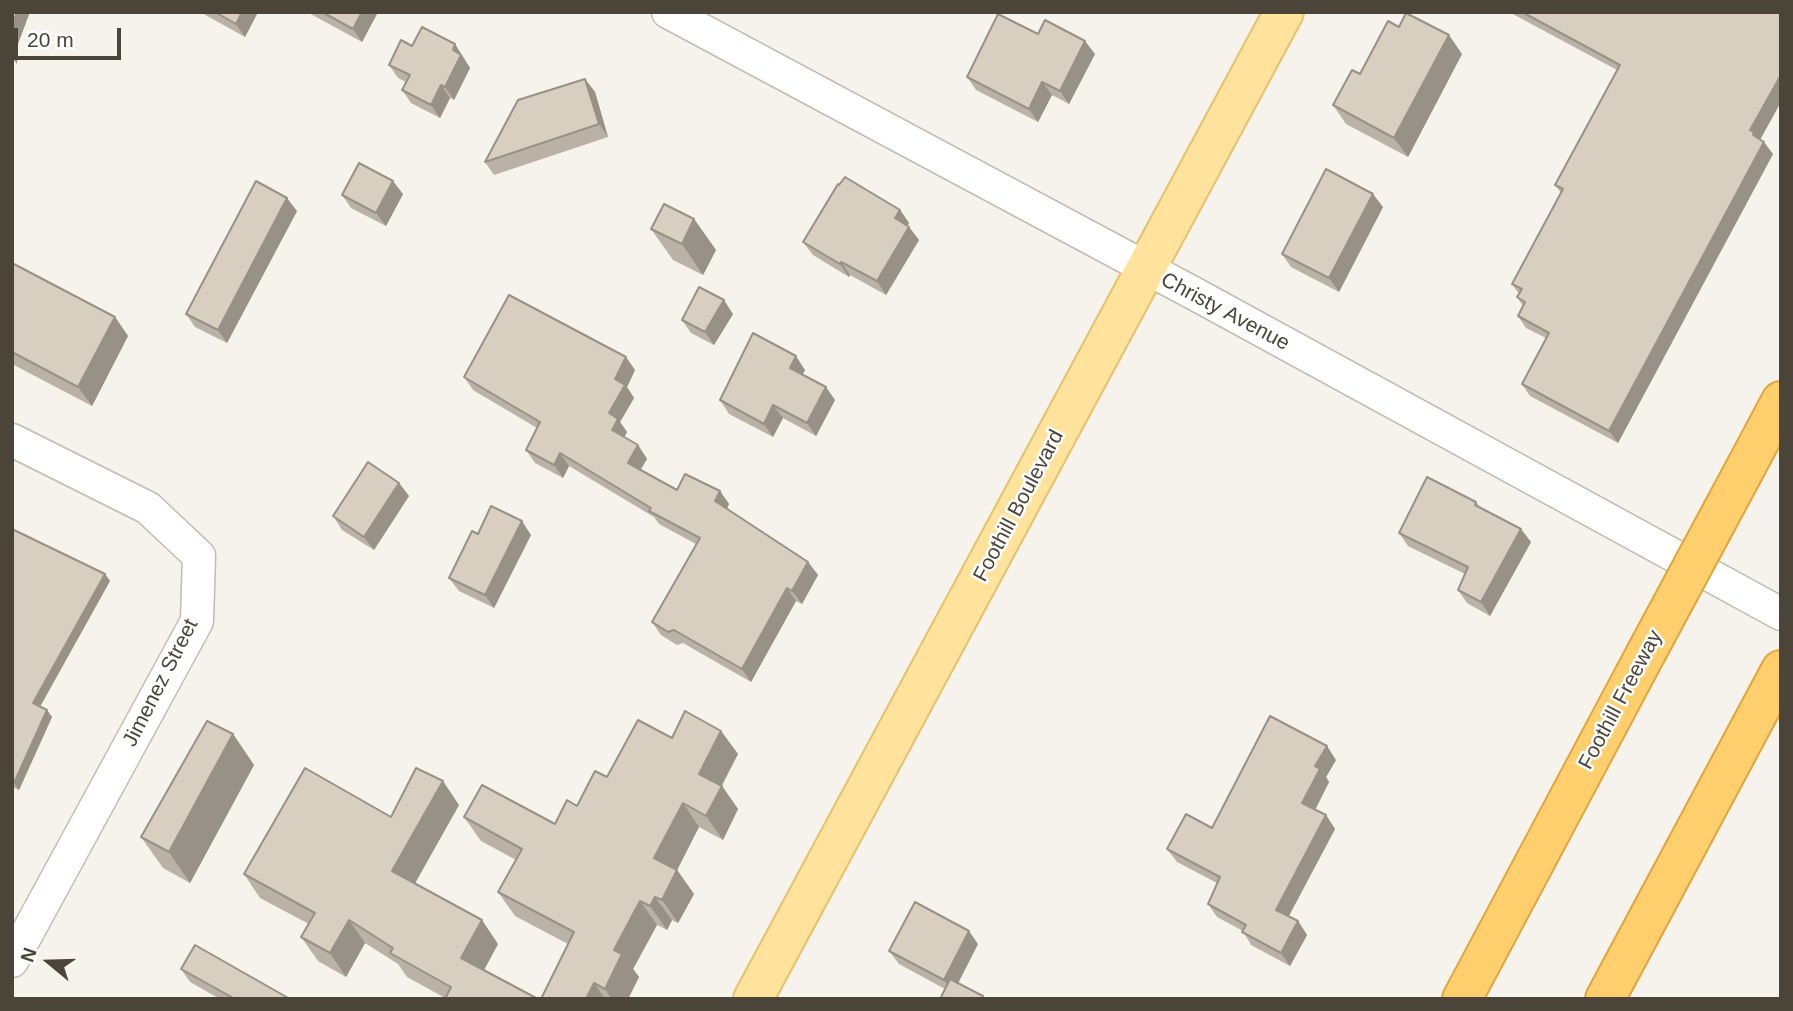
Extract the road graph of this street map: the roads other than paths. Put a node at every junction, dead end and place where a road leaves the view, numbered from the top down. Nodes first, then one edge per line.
1 (668, 12) edge
2 (1284, 12) edge
3 (1146, 270) junction
4 (1781, 401) edge
5 (12, 440) edge
6 (1781, 614) edge
7 (1781, 670) edge
8 (12, 961) edge
9 (753, 999) edge
10 (1462, 999) edge
11 (1605, 999) edge

1 - 3 street, Christy Avenue
2 - 3 main road, Foothill Boulevard
3 - 6 street, Christy Avenue
3 - 9 main road, Foothill Boulevard
4 - 10 highway, Foothill Freeway, bridge
5 - 8 street, Jimenez Street
7 - 11 highway

